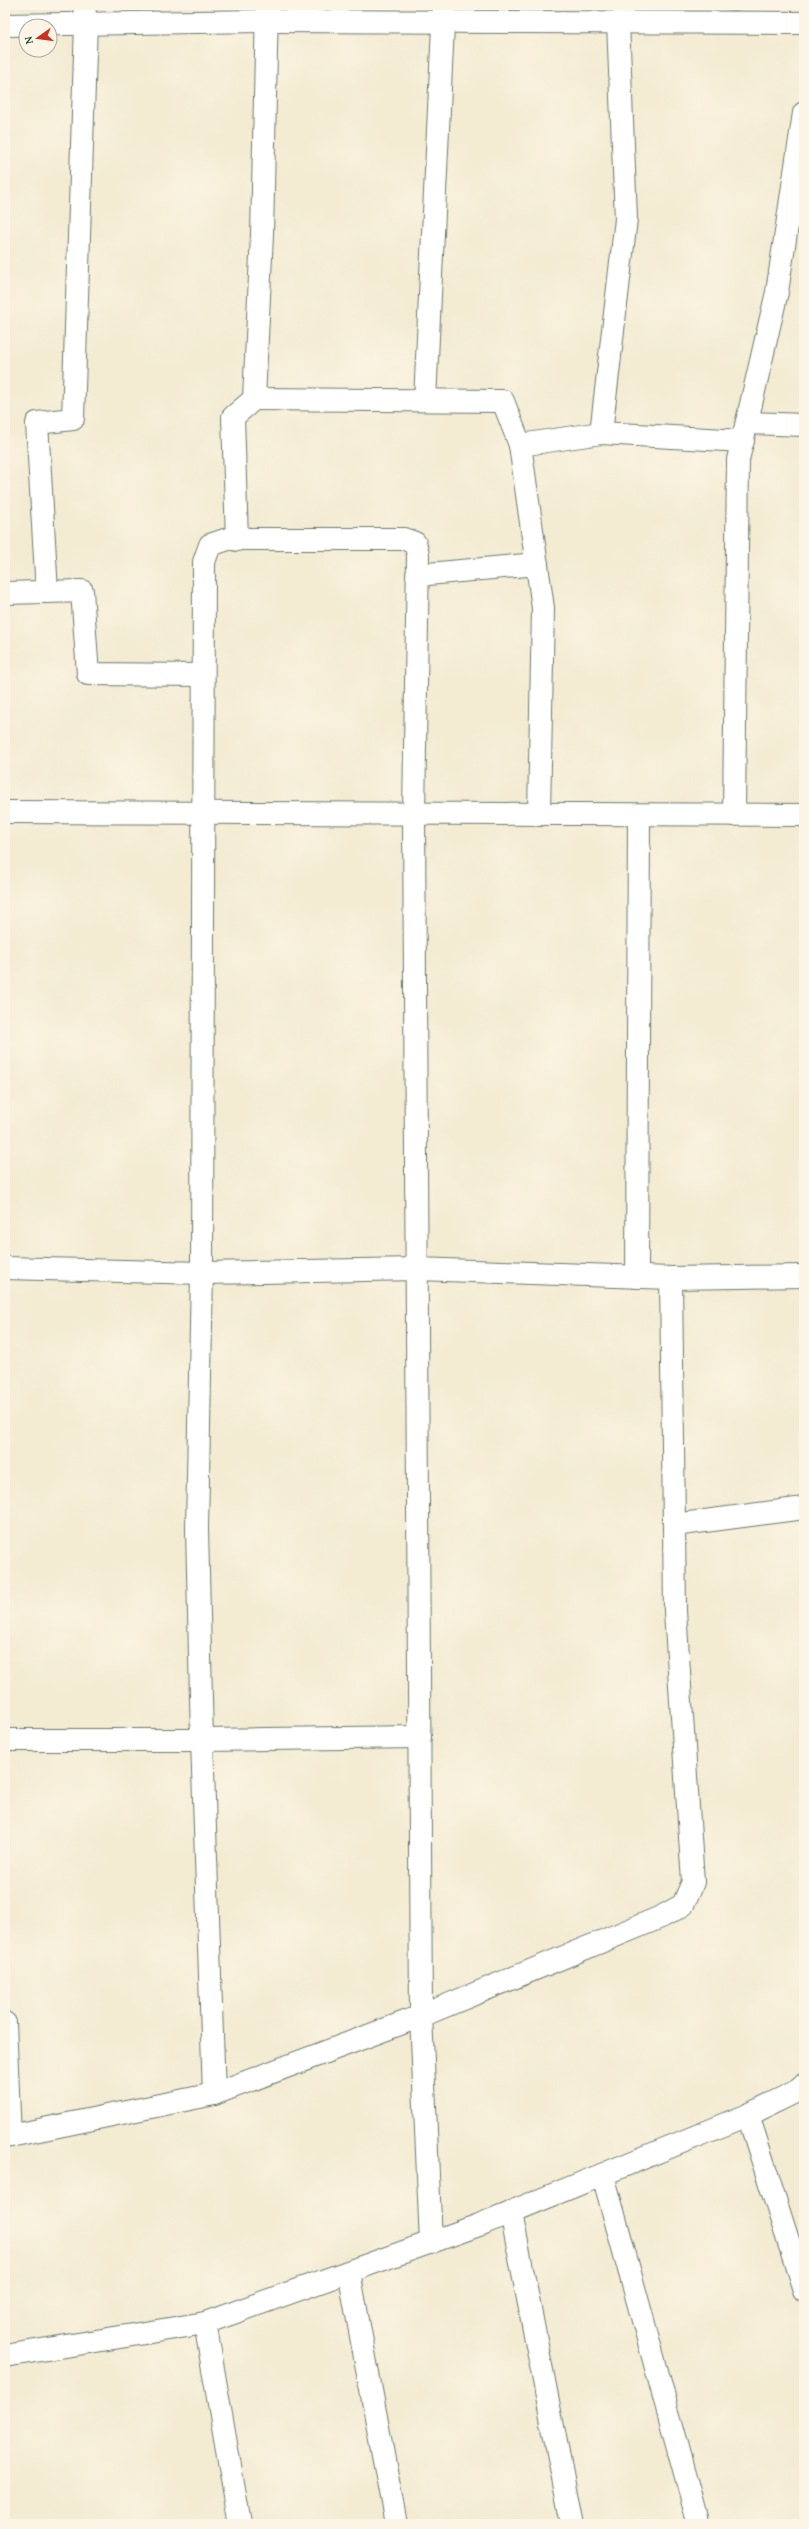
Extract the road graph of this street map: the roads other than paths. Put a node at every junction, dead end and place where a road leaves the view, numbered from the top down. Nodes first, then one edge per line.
1 (267, 13) edge
2 (443, 13) edge
3 (85, 14) edge
4 (630, 17) edge
5 (804, 23) edge
6 (5, 25) edge
7 (804, 113) edge
8 (254, 399) junction
9 (425, 400) junction
10 (804, 425) edge
11 (745, 432) junction
12 (601, 433) junction
13 (520, 445) junction
14 (237, 540) junction
15 (537, 564) junction
16 (417, 575) junction
17 (47, 592) junction
18 (5, 593) edge
19 (203, 675) junction
20 (5, 812) edge
21 (414, 814) junction
22 (202, 815) junction
23 (539, 815) junction
24 (639, 815) junction
25 (734, 815) junction
26 (804, 815) edge
27 (5, 1268) edge
28 (417, 1269) junction
29 (202, 1273) junction
30 (804, 1276) edge
31 (637, 1277) junction
32 (672, 1278) junction
33 (804, 1508) edge
34 (674, 1526) junction
35 (420, 1737) junction
36 (5, 1740) edge
37 (202, 1740) junction
38 (421, 2016) junction
39 (5, 2023) edge
40 (804, 2084) edge
41 (214, 2094) junction
42 (748, 2116) junction
43 (8, 2137) edge
44 (604, 2175) junction
45 (511, 2212) junction
46 (431, 2243) junction
47 (349, 2272) junction
48 (804, 2290) edge
49 (205, 2323) junction
50 (5, 2356) edge
51 (240, 2524) edge
52 (396, 2524) edge
53 (572, 2524) edge
54 (699, 2524) edge

1 - 2 street
1 - 3 street
1 - 8 street
2 - 4 street
2 - 9 street
3 - 6 street
3 - 17 street
4 - 5 street
4 - 12 street
7 - 11 street
8 - 9 street
8 - 14 street
9 - 13 street
10 - 11 street
11 - 12 street
11 - 25 street
12 - 13 street
13 - 15 street
14 - 16 street
14 - 19 street
15 - 16 street
15 - 23 street
16 - 21 street
17 - 18 street
17 - 19 street
19 - 22 street
20 - 22 street
21 - 22 street
21 - 23 street
21 - 28 street
22 - 29 street
23 - 24 street
24 - 25 street
24 - 31 street
25 - 26 street
27 - 29 street
28 - 29 street
28 - 31 street
28 - 35 street
29 - 37 street
30 - 32 street
31 - 32 street
32 - 34 street
33 - 34 street
34 - 38 street
35 - 37 street
35 - 38 street
36 - 37 street
37 - 41 street
38 - 41 street
38 - 46 street
39 - 43 street
40 - 42 street
41 - 43 street
42 - 44 street
42 - 48 street
44 - 45 street
44 - 54 street
45 - 46 street
45 - 53 street
46 - 47 street
47 - 49 street
47 - 52 street
49 - 50 street
49 - 51 street

